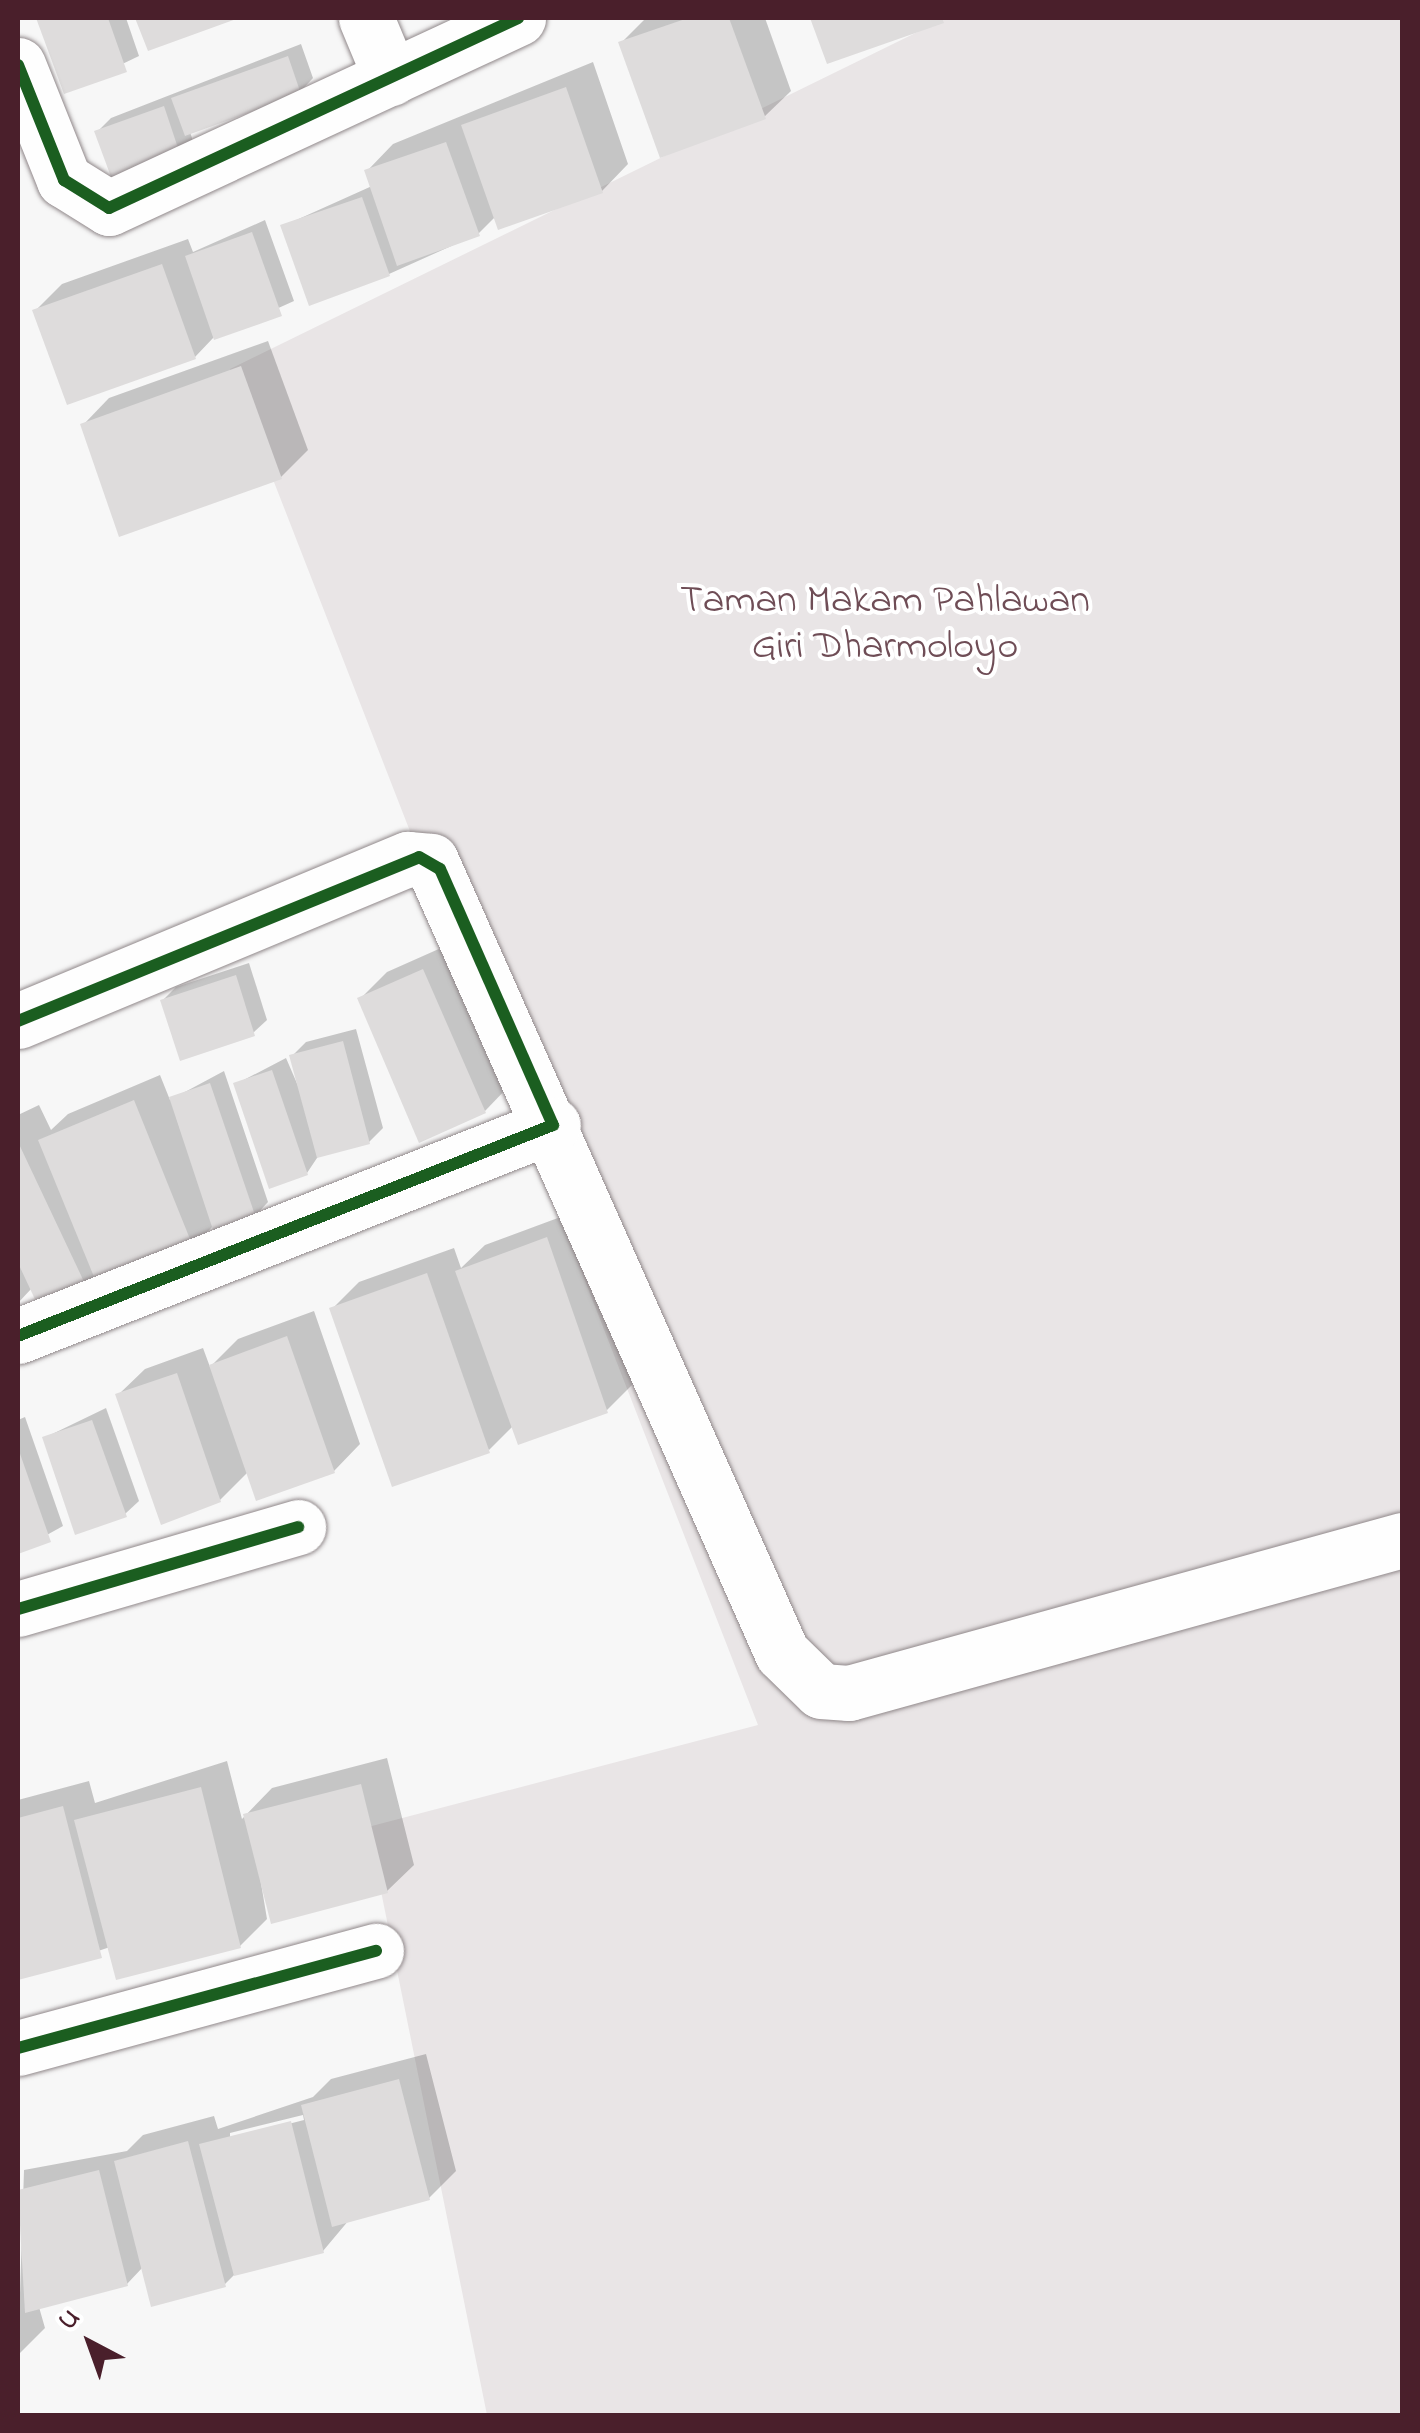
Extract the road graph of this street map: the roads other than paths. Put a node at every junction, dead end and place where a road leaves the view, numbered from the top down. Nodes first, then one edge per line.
1 (366, 18) edge
2 (518, 18) edge
3 (18, 66) edge
4 (391, 78) junction
5 (18, 1021) edge
6 (553, 1124) junction
7 (18, 1336) edge
8 (298, 1527) dead end
9 (1402, 1540) edge
10 (18, 1609) edge
11 (376, 1951) dead end
12 (18, 2048) edge

1 - 4 street
2 - 4 street
3 - 4 street
5 - 6 street
6 - 7 street
6 - 9 street
8 - 10 street
11 - 12 street

